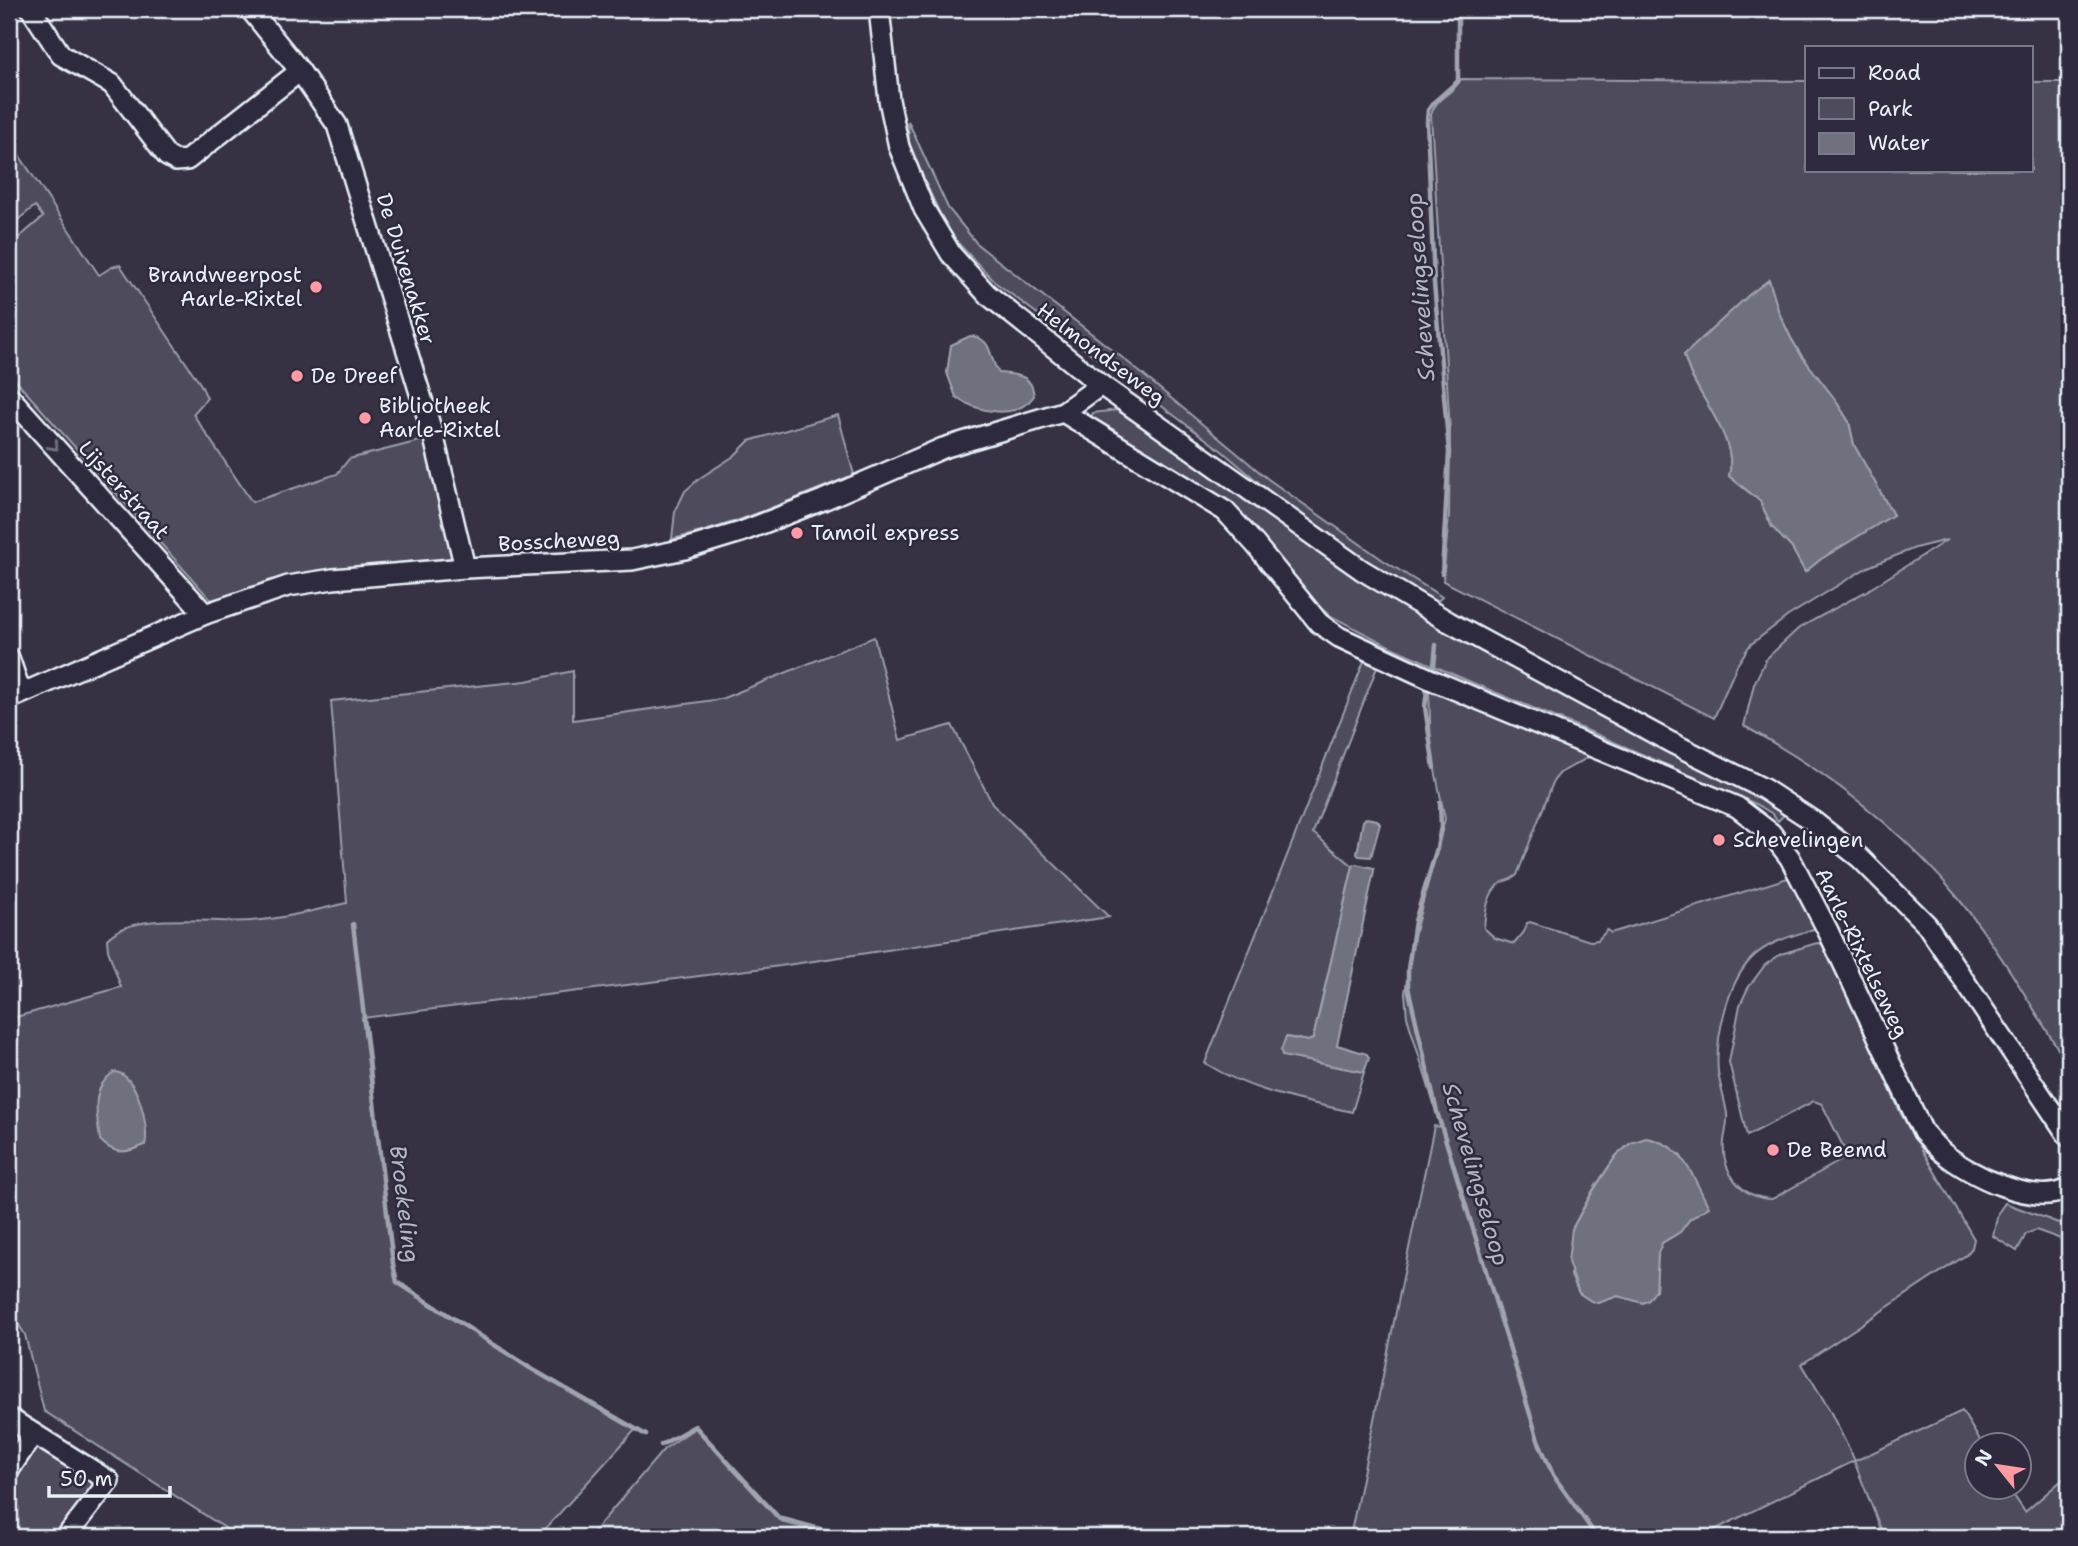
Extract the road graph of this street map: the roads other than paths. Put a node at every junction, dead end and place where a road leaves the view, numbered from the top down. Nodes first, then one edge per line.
1 (31, 9) edge
2 (250, 9) edge
3 (879, 9) edge
4 (300, 71) junction
5 (1101, 385) junction
6 (9, 396) edge
7 (1063, 412) junction
8 (465, 568) junction
9 (205, 614) junction
10 (1449, 622) joint
11 (9, 658) edge
12 (15, 696) edge
13 (2069, 1137) edge
14 (2069, 1188) edge
15 (9, 1418) edge
16 (33, 1433) junction
17 (9, 1470) edge
18 (66, 1537) edge

1 - 4 street
2 - 4 street, De Duivenakker
3 - 5 street, Helmondseweg
4 - 8 street, De Duivenakker
5 - 7 street, Bosscheweg
5 - 10 street, Helmondseweg
6 -> 9 street, Lijsterstraat
7 - 8 street, Bosscheweg
7 - 14 street, Aarle-Rixtelseweg
8 - 9 street, Bosscheweg
9 - 12 street, Bosscheweg
10 - 13 street, Aarle-Rixtelseweg
11 - 12 street
15 - 16 street
16 - 17 street
16 - 18 street

